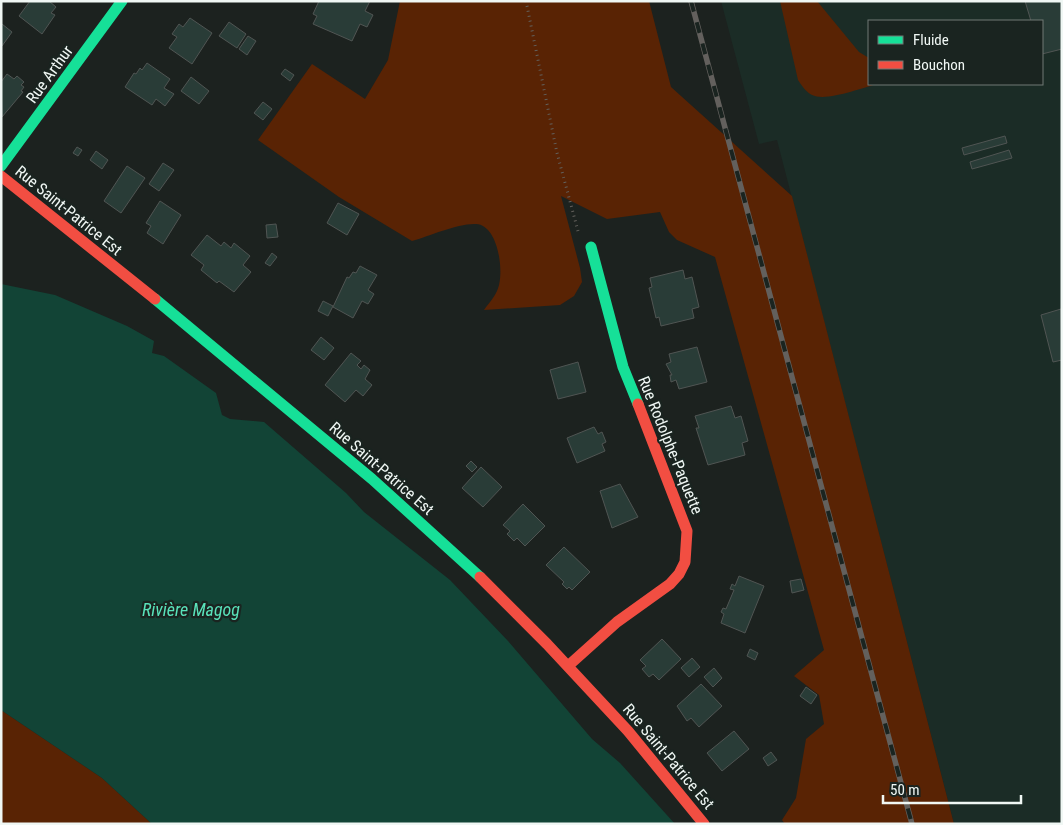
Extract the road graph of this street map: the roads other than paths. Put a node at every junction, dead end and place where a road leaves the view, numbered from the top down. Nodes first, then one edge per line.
1 (122, 1) edge
2 (1, 166) edge
3 (1, 176) edge
4 (591, 247) road end
5 (568, 666) junction
6 (704, 824) edge

1 - 2 street, Rue Arthur
3 - 5 street, Rue Saint-Patrice Est
4 - 5 street, Rue Rodolphe-Paquette
5 - 6 street, Rue Saint-Patrice Est

